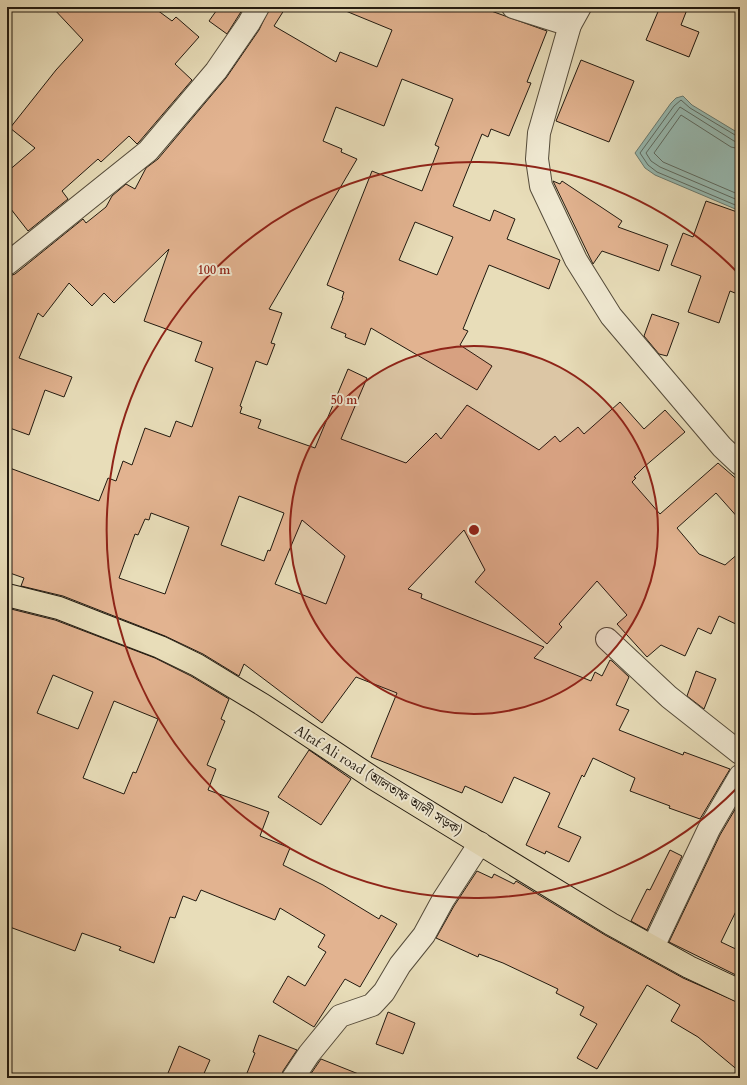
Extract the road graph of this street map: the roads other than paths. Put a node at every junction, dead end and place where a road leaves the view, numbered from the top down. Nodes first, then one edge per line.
1 (258, 7) edge
2 (513, 7) edge
3 (575, 16) edge
4 (7, 264) edge
5 (740, 464) edge
6 (7, 594) edge
7 (607, 639) dead end
8 (740, 753) edge
9 (740, 776) edge
10 (480, 843) junction
11 (653, 947) junction
12 (740, 992) edge
13 (293, 1078) edge

1 - 4 street
2 - 3 street
3 - 5 street
6 - 10 main road, Altaf Ali road (আলতাফ আলী সড়ক)
7 - 8 street
9 - 11 street
10 - 11 main road, Altaf Ali road (আলতাফ আলী সড়ক)
10 - 13 street
11 - 12 main road, Altaf Ali road (আলতাফ আলী সড়ক)

